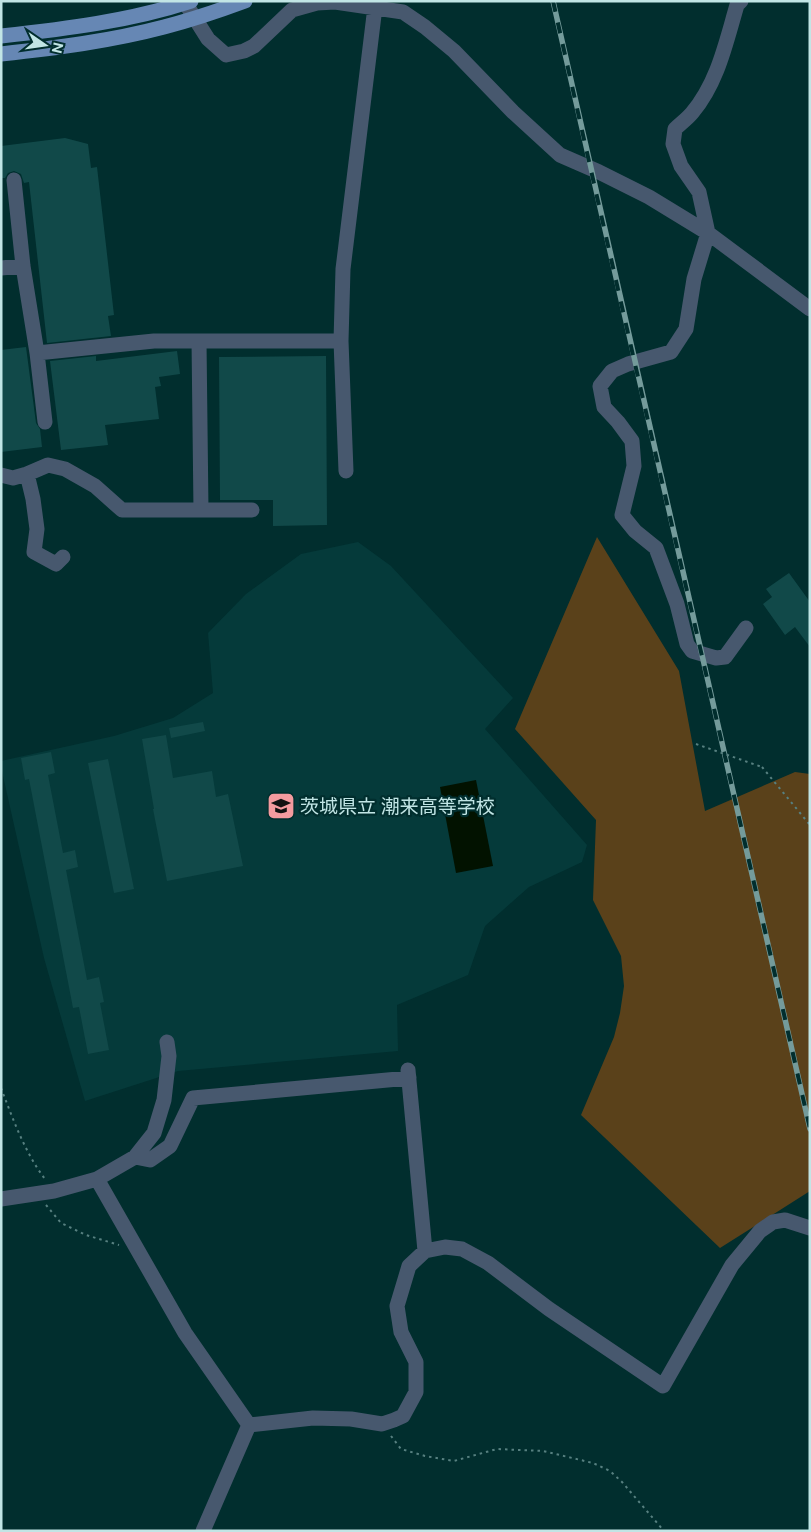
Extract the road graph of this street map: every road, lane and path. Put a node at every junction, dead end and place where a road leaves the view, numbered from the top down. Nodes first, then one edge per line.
1 (245, 1) edge
2 (741, 1) edge
3 (187, 2) edge
4 (374, 7) junction
5 (195, 18) junction
6 (1, 36) edge
7 (1, 54) edge
8 (14, 180) dead end
9 (708, 233) junction
10 (23, 266) junction
11 (1, 268) edge
12 (810, 309) edge
13 (199, 341) junction
14 (341, 341) junction
15 (37, 353) junction
16 (45, 422) dead end
17 (346, 471) dead end
18 (27, 474) junction
19 (1, 476) edge
20 (201, 510) junction
21 (252, 510) dead end
22 (63, 557) dead end
23 (746, 628) dead end
24 (696, 744) dead end
25 (810, 825) edge
26 (167, 1042) dead end
27 (1, 1088) edge
28 (135, 1157) junction
29 (97, 1179) junction
30 (54, 1191) junction
31 (36, 1195) junction
32 (1, 1199) edge
33 (810, 1228) edge
34 (138, 1251) junction
35 (425, 1251) junction
36 (382, 1424) junction
37 (248, 1425) junction
38 (203, 1531) edge
39 (664, 1531) edge

1 - 5 main road
2 - 9 street
3 - 5 street
3 - 6 main road
4 - 5 street
4 - 9 street
4 - 14 street
5 - 7 main road
8 - 10 street
9 - 12 street
9 - 23 street
10 - 11 street
10 - 15 street
13 - 14 street
13 - 15 street
13 - 20 street
14 - 17 street
15 - 16 street
18 - 19 street
18 - 20 street
18 - 22 street
20 - 21 street
24 - 25 path, bridge
26 - 28 street
27 - 30 path
28 - 29 street
28 - 35 street
29 - 30 street
29 - 34 street
30 - 31 street
31 - 32 street
31 - 34 path
33 - 35 street
34 - 37 street
35 - 36 street
36 - 37 street
36 - 39 path
37 - 38 street

